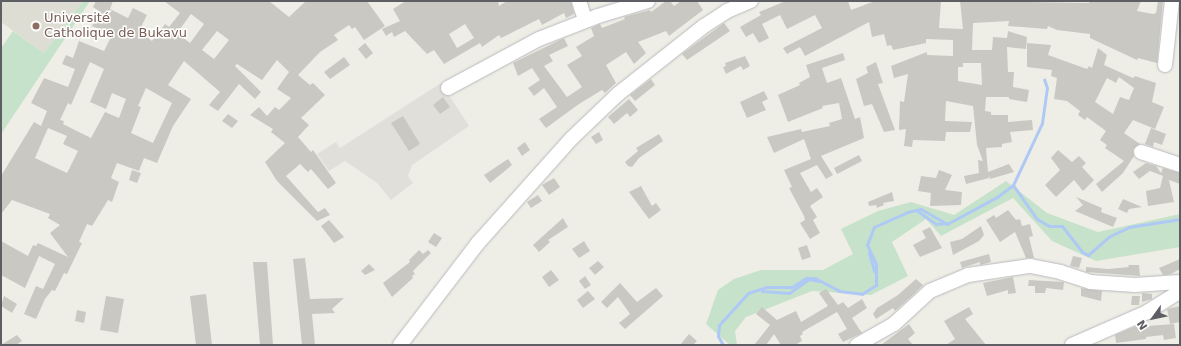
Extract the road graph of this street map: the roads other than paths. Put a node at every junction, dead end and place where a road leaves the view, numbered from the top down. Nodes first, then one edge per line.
1 (578, 1) edge
2 (648, 1) edge
3 (751, 1) edge
4 (1172, 1) edge
5 (585, 20) junction
6 (1165, 65) dead end
7 (448, 88) dead end
8 (1141, 152) dead end
9 (1180, 165) edge
10 (1180, 282) edge
11 (1180, 291) edge
12 (404, 340) edge
13 (390, 345) edge
14 (857, 345) edge
15 (1072, 345) edge

1 - 5 street
2 - 5 street
3 - 12 street
4 - 6 street
5 - 7 street
8 - 9 street
10 - 14 street
11 - 15 street
12 - 13 street

